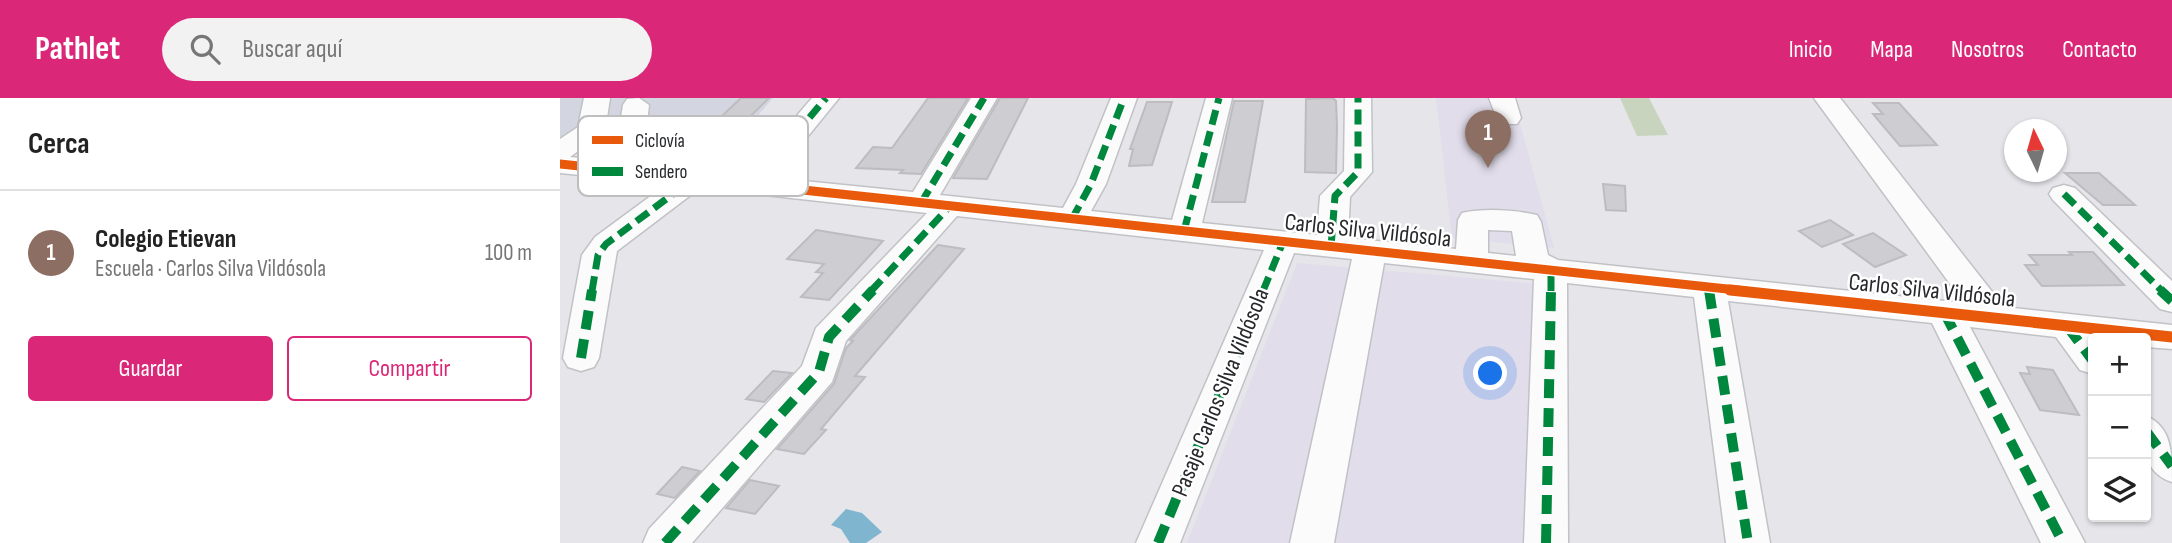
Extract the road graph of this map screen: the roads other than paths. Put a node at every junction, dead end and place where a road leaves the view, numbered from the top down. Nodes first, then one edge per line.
1 (597, 98) edge
2 (825, 98) edge
3 (984, 98) edge
4 (1124, 98) edge
5 (1219, 98) edge
6 (1358, 98) edge
7 (1827, 98) edge
8 (636, 104) dead end
9 (594, 116) edge
10 (634, 116) edge
11 (808, 119) edge
12 (578, 139) edge
13 (560, 151) edge
14 (560, 164) edge
15 (578, 166) edge
16 (808, 191) edge
17 (2064, 194) dead end
18 (670, 196) edge
19 (936, 205) junction
20 (1072, 219) junction
21 (1184, 231) junction
22 (1283, 242) junction
23 (1331, 247) junction
24 (1370, 251) junction
25 (1471, 262) junction
26 (1550, 270) junction
27 (1709, 287) junction
28 (2172, 301) edge
29 (1944, 313) junction
30 (1994, 318) junction
31 (2067, 326) junction
32 (2172, 337) edge
33 (2088, 354) edge
34 (581, 358) dead end
35 (2151, 438) edge
36 (2172, 466) edge
37 (665, 543) edge
38 (1158, 543) edge
39 (1312, 543) edge
40 (1546, 543) edge
41 (1748, 543) edge
42 (2063, 543) edge

1 - 9 street
2 - 11 street
3 - 19 street
4 - 20 street
5 - 21 street
6 - 23 street
7 - 30 street
8 - 10 street
12 - 13 street
14 - 15 street, Carlos Silva Vildósola
16 - 19 street, Carlos Silva Vildósola
17 - 28 street
18 - 34 street
19 - 20 street, Carlos Silva Vildósola
19 - 37 street
20 - 21 street, Carlos Silva Vildósola
21 - 22 street, Carlos Silva Vildósola
22 - 23 street, Carlos Silva Vildósola
22 - 38 street, Pasaje Carlos Silva Vildósola
23 - 24 street, Carlos Silva Vildósola
24 - 25 street, Carlos Silva Vildósola
24 - 39 street
25 - 26 street, Carlos Silva Vildósola
25 - 26 street
26 - 27 street, Carlos Silva Vildósola
26 - 40 street
27 - 29 street, Carlos Silva Vildósola
27 - 41 street
29 - 30 street, Carlos Silva Vildósola
29 - 42 street
30 - 31 street, Carlos Silva Vildósola
31 - 32 street, Carlos Silva Vildósola
31 - 33 street
35 - 36 street

